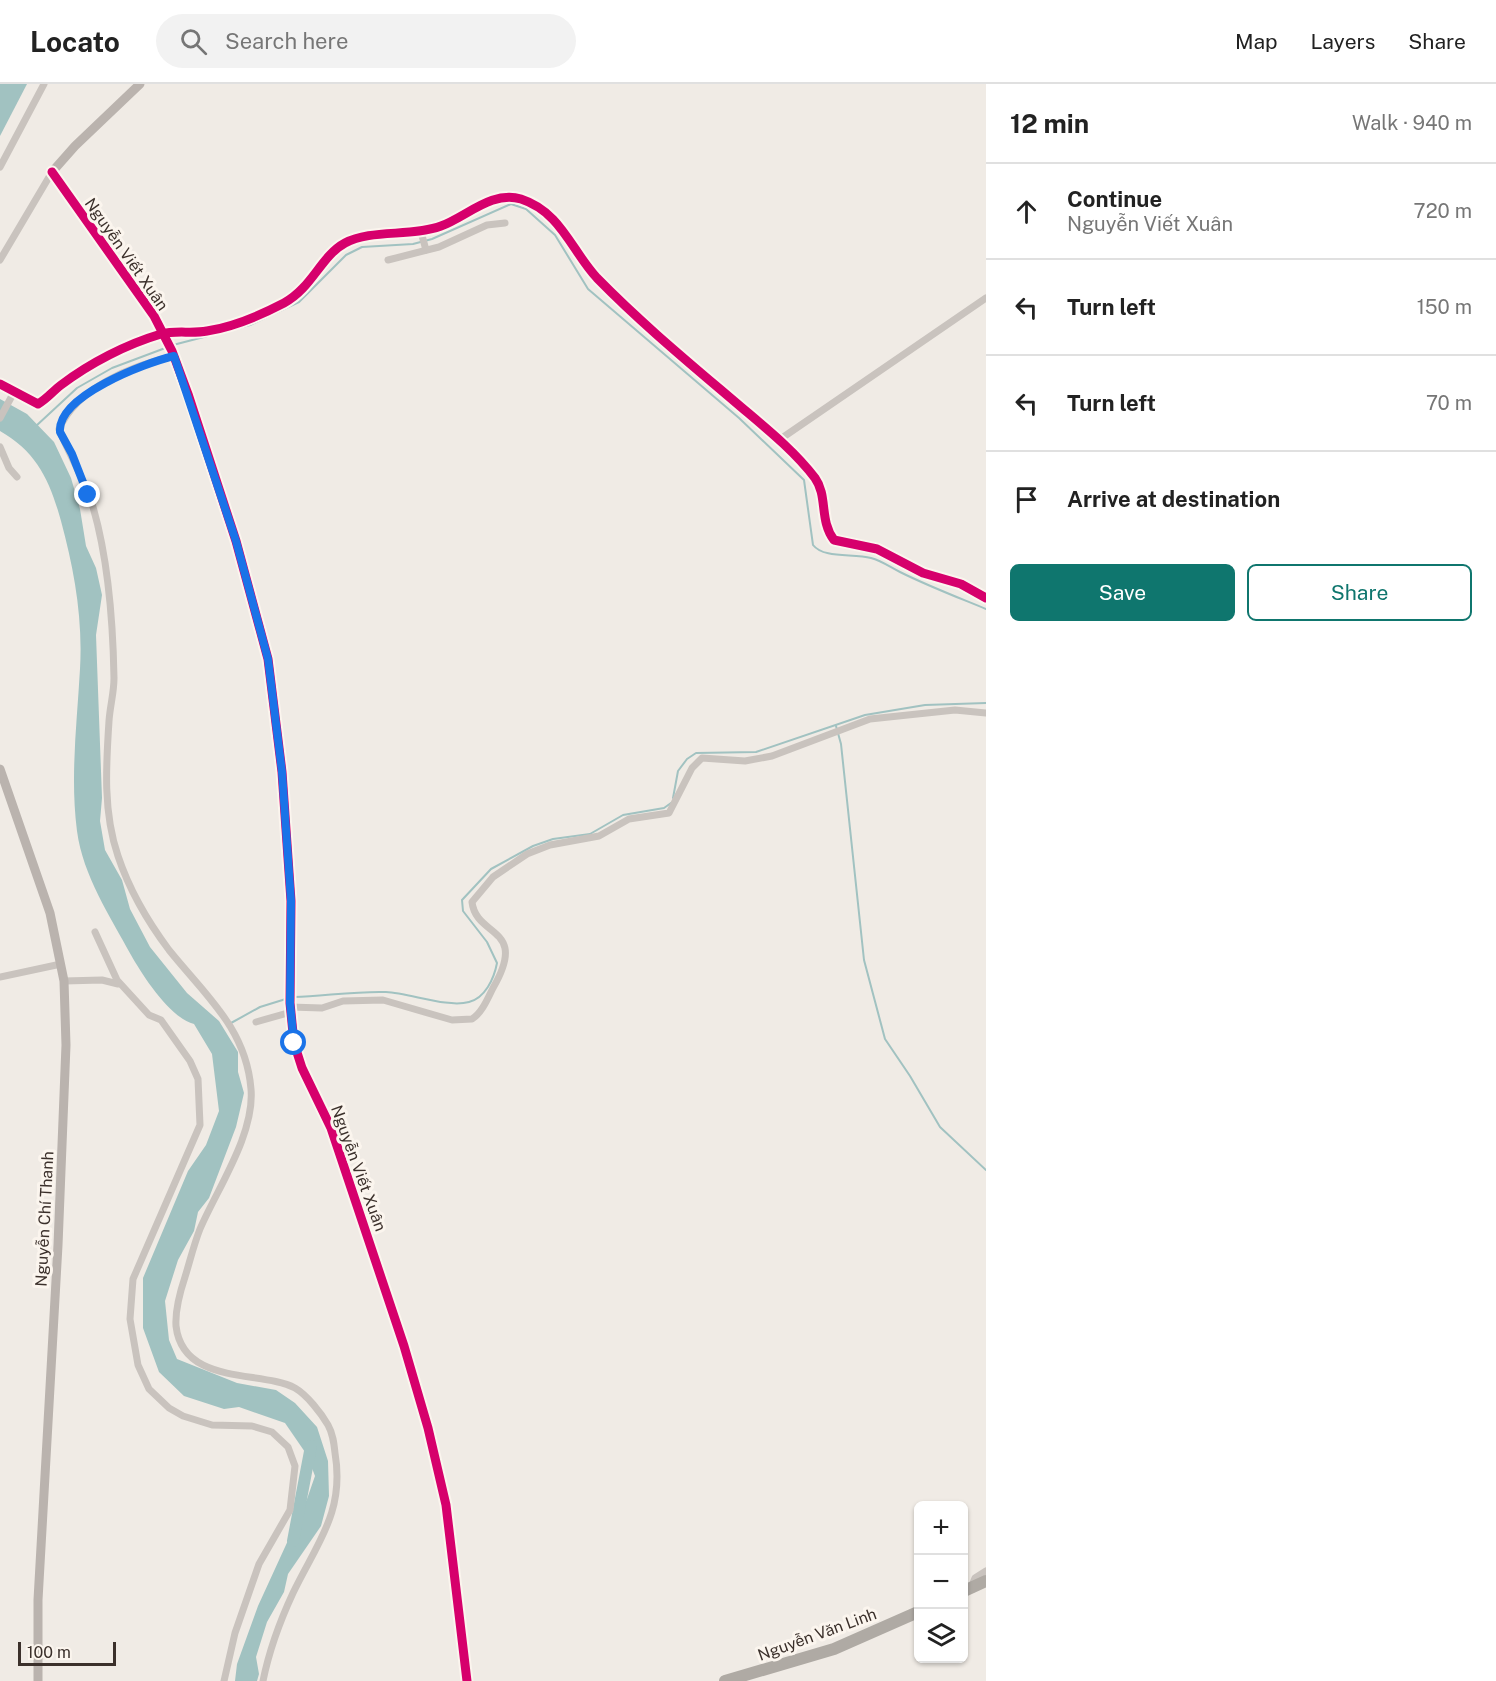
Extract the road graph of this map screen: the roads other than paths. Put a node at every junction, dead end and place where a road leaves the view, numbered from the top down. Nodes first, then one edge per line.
1 (44, 84) edge
2 (140, 84) edge
3 (0, 167) edge
4 (52, 172) junction
5 (505, 223) dead end
6 (421, 234) junction
7 (425, 248) junction
8 (0, 260) edge
9 (388, 260) dead end
10 (986, 298) edge
11 (165, 336) junction
12 (173, 353) junction
13 (0, 384) edge
14 (14, 392) junction
15 (0, 418) edge
16 (776, 437) junction
17 (0, 447) edge
18 (16, 477) dead end
19 (986, 598) edge
20 (986, 713) edge
21 (0, 769) edge
22 (95, 932) dead end
23 (61, 964) junction
24 (0, 977) edge
25 (64, 981) junction
26 (120, 985) junction
27 (290, 1008) junction
28 (256, 1022) dead end
29 (986, 1571) edge
30 (986, 1581) edge
31 (968, 1588) edge
32 (968, 1590) edge
33 (914, 1614) edge
34 (38, 1681) edge
35 (224, 1681) edge
36 (263, 1681) edge
37 (467, 1681) edge
38 (725, 1681) edge

1 - 3 street
2 - 4 street
4 - 8 street
4 - 11 street, Nguyễn Viết Xuân
5 - 7 street
6 - 7 street
6 - 11 street
6 - 16 street
7 - 9 street
10 - 16 street
11 - 12 street, Nguyễn Viết Xuân
11 - 14 street
12 - 27 street, Nguyễn Viết Xuân
12 - 36 street
13 - 14 street
14 - 15 street
16 - 19 street
17 - 18 street
20 - 27 street
21 - 23 street, Nguyễn Chí Thanh
22 - 26 street
23 - 24 street
23 - 25 street, Nguyễn Chí Thanh
25 - 26 street
25 - 34 street, Nguyễn Chí Thanh
26 - 35 street
27 - 28 street
27 - 37 street, Nguyễn Viết Xuân
29 - 31 street
30 - 32 highway
33 - 38 highway, Nguyễn Văn Linh

